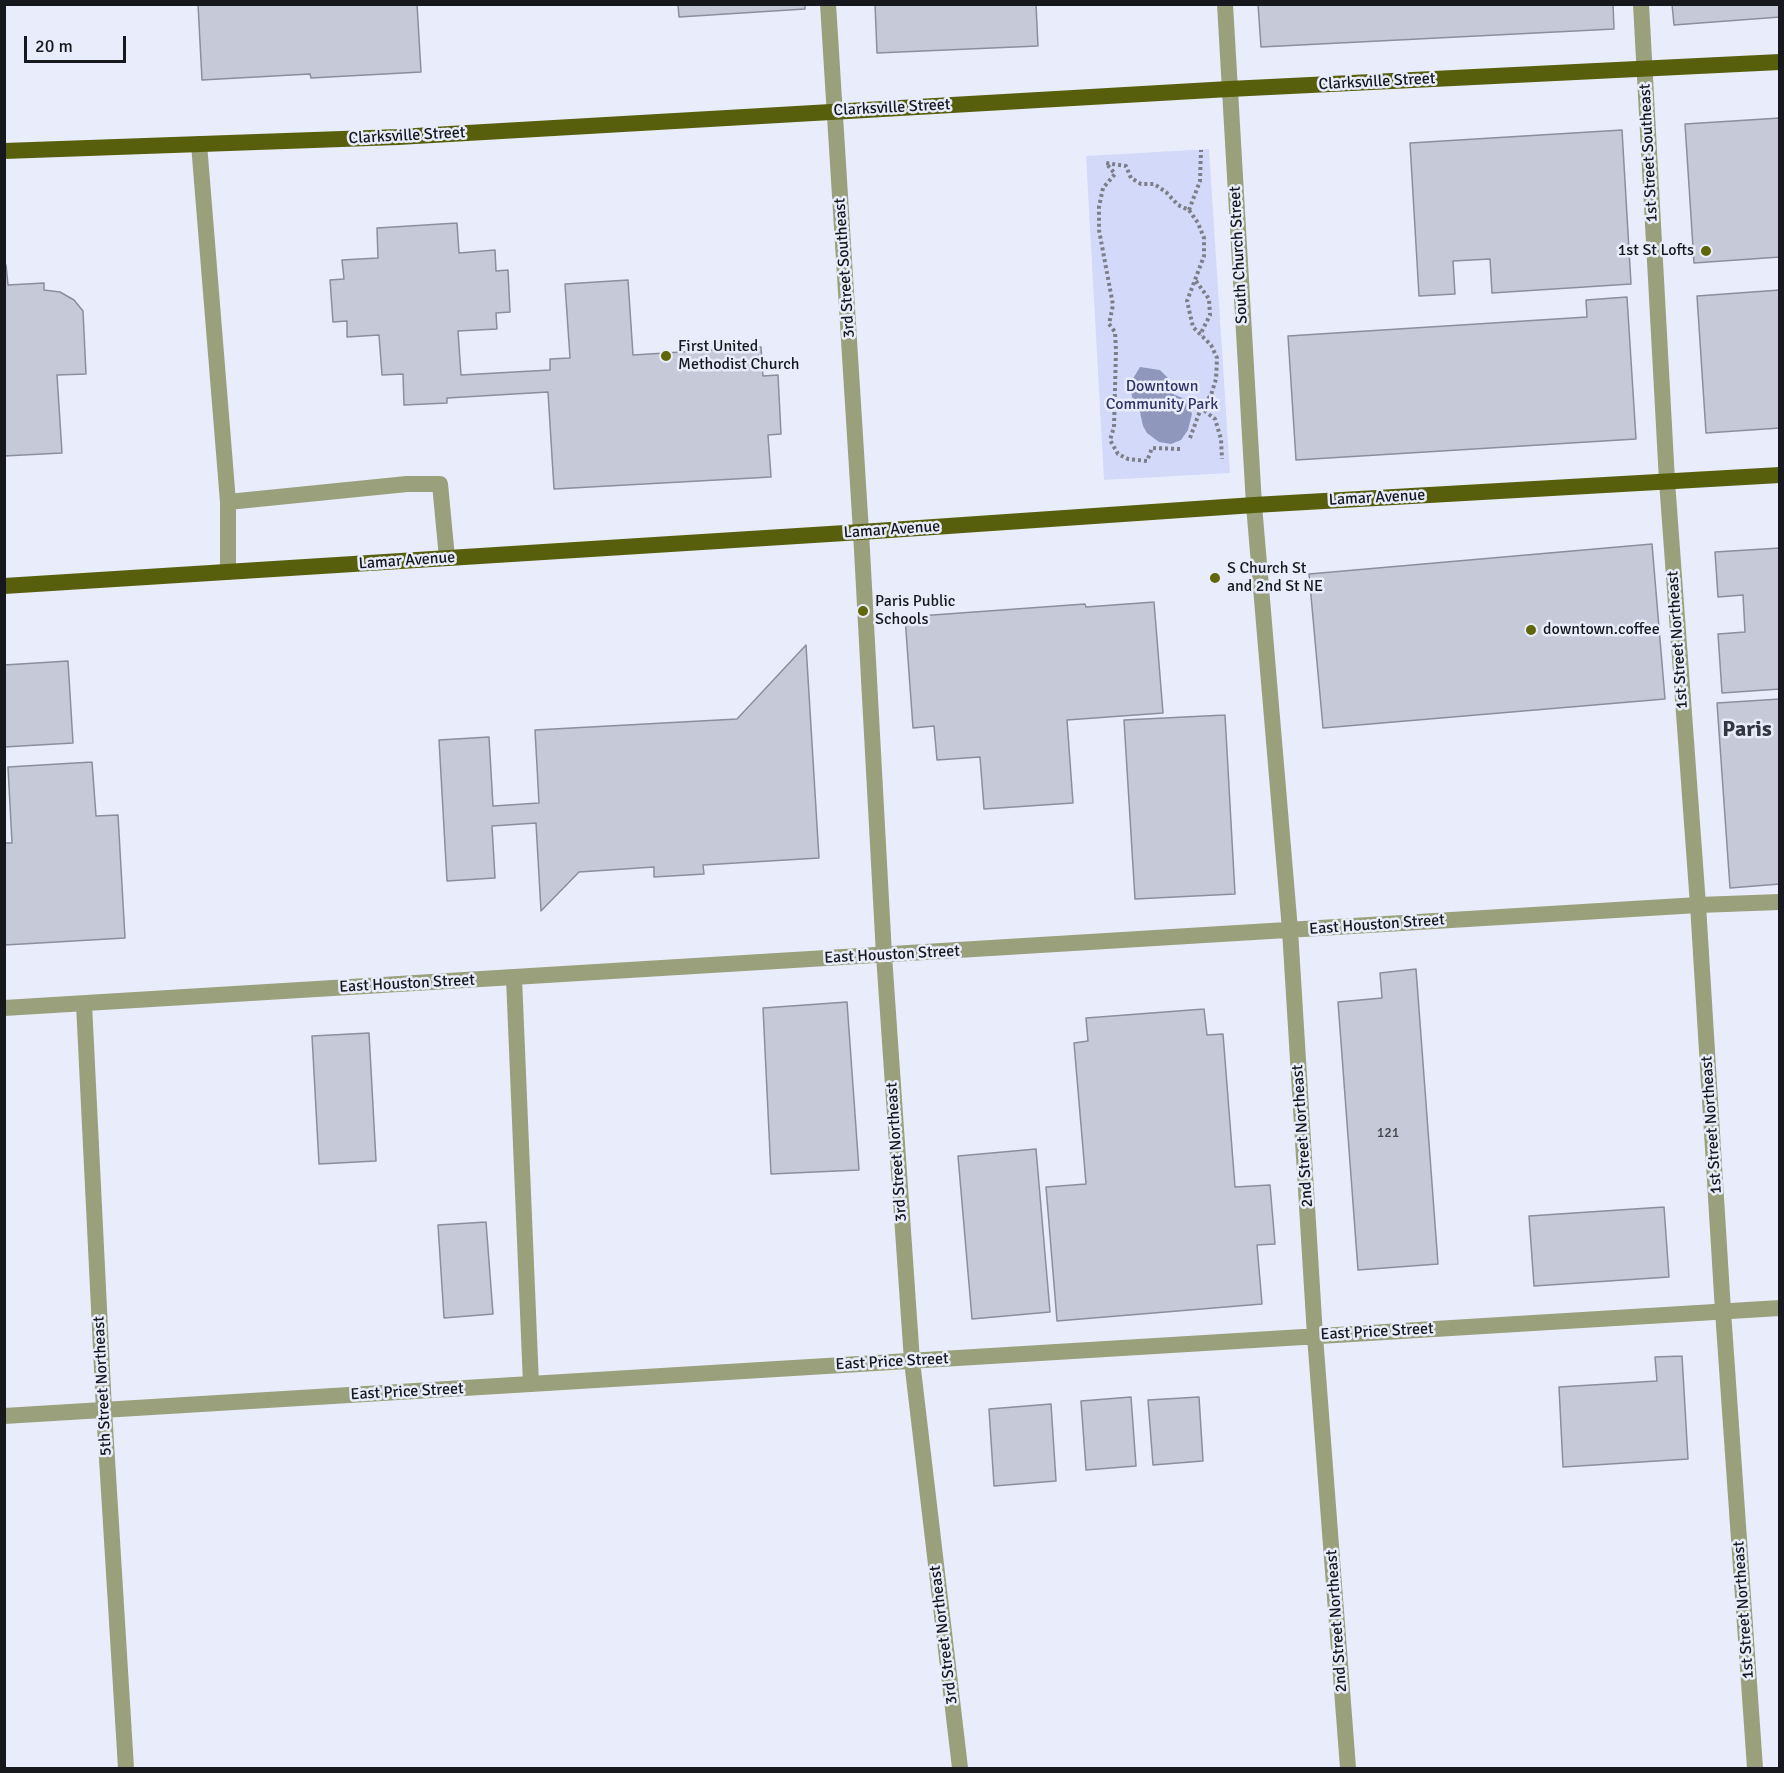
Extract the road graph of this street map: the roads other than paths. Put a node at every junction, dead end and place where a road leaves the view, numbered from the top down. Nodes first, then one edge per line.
1 (828, 4) edge
2 (1225, 4) edge
3 (1641, 4) edge
4 (1779, 62) edge
5 (1644, 70) junction
6 (1229, 89) junction
7 (835, 111) junction
8 (199, 144) junction
9 (4, 151) edge
10 (1779, 475) edge
11 (1667, 481) junction
12 (228, 502) junction
13 (1254, 505) junction
14 (861, 532) junction
15 (447, 558) junction
16 (228, 572) junction
17 (4, 586) edge
18 (1779, 902) edge
19 (1698, 905) junction
20 (1290, 930) junction
21 (884, 955) junction
22 (514, 978) junction
23 (84, 1004) junction
24 (4, 1008) edge
25 (1779, 1308) edge
26 (1723, 1311) junction
27 (1316, 1336) junction
28 (912, 1361) junction
29 (531, 1384) junction
30 (104, 1410) junction
31 (4, 1416) edge
32 (126, 1768) edge
33 (960, 1768) edge
34 (1348, 1768) edge
35 (1755, 1768) edge

1 - 7 street, 3rd Street Southeast
2 - 6 street, South Church Street
3 - 5 street, 1st Street Southeast
4 - 5 main road, Clarksville Street
5 - 6 main road, Clarksville Street
5 - 11 street, 1st Street Southeast
6 - 7 main road, Clarksville Street
6 - 13 street, South Church Street
7 - 8 main road, Clarksville Street
7 - 14 street, 3rd Street Southeast
8 - 9 main road, Clarksville Street
8 - 12 street
10 - 11 main road, Lamar Avenue
11 - 13 main road, Lamar Avenue
11 - 19 street, 1st Street Northeast
12 - 15 street
12 - 16 street
13 - 14 main road, Lamar Avenue
13 - 20 street, 2nd Street Northeast
14 - 15 main road, Lamar Avenue
14 - 21 street, 3rd Street Northeast
15 - 16 main road, Lamar Avenue
16 - 17 main road, Lamar Avenue
18 - 19 street, East Houston Street
19 - 20 street, East Houston Street
19 - 26 street, 1st Street Northeast
20 - 21 street, East Houston Street
20 - 27 street, 2nd Street Northeast
21 - 22 street, East Houston Street
21 - 28 street, 3rd Street Northeast
22 - 23 street, East Houston Street
22 - 29 street
23 - 24 street, East Houston Street
23 - 30 street, 5th Street Northeast
25 - 26 street, East Price Street
26 - 27 street, East Price Street
26 - 35 street, 1st Street Northeast
27 - 28 street, East Price Street
27 - 34 street, 2nd Street Northeast
28 - 29 street, East Price Street
28 - 33 street, 3rd Street Northeast
29 - 30 street, East Price Street
30 - 31 street, East Price Street
30 - 32 street, 5th Street Northeast

